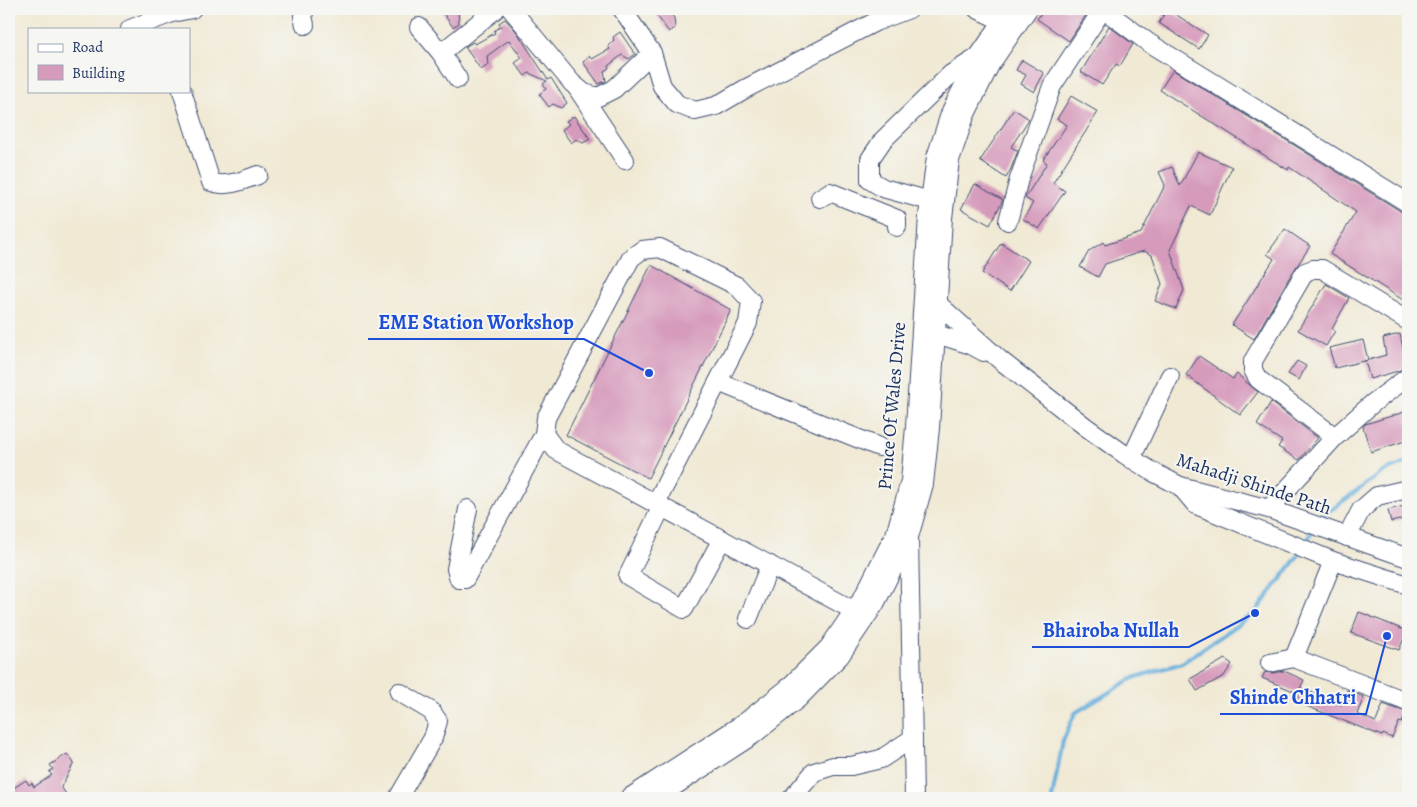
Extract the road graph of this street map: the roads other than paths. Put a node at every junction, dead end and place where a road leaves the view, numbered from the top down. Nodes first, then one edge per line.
1 (192, 9) edge
2 (496, 9) edge
3 (511, 9) edge
4 (622, 9) edge
5 (910, 9) edge
6 (977, 9) edge
7 (1028, 9) edge
8 (1009, 20) edge
9 (419, 27) dead end
10 (133, 28) edge
11 (440, 53) junction
12 (652, 53) junction
13 (978, 57) junction
14 (458, 79) dead end
15 (575, 86) junction
16 (182, 92) edge
17 (625, 160) dead end
18 (258, 175) dead end
19 (870, 180) junction
20 (820, 198) dead end
21 (930, 201) junction
22 (858, 204) junction
23 (1408, 204) edge
24 (1008, 221) dead end
25 (897, 227) dead end
26 (930, 303) junction
27 (1408, 321) edge
28 (928, 332) junction
29 (1000, 360) junction
30 (1170, 376) dead end
31 (1408, 377) edge
32 (718, 382) junction
33 (544, 434) junction
34 (1335, 437) junction
35 (879, 446) dead end
36 (1131, 459) junction
37 (1180, 486) junction
38 (1408, 489) edge
39 (659, 505) junction
40 (468, 509) dead end
41 (1269, 509) junction
42 (902, 534) junction
43 (1340, 535) junction
44 (722, 539) junction
45 (1408, 558) edge
46 (1333, 561) junction
47 (770, 565) junction
48 (1408, 585) edge
49 (860, 614) junction
50 (748, 619) dead end
51 (1294, 658) junction
52 (1270, 663) dead end
53 (399, 692) dead end
54 (1408, 702) edge
55 (913, 738) junction
56 (660, 797) edge
57 (398, 798) edge
58 (630, 798) edge
59 (792, 798) edge
60 (914, 798) edge

1 - 10 street
2 - 11 street
3 - 15 street
4 - 12 street
5 - 12 street
6 - 8 street
7 - 8 street, Prince Of Wales Drive
8 - 13 street, Prince Of Wales Drive
8 - 26 street, Prince Of Wales Drive
9 - 11 street
11 - 14 street
12 - 15 street
13 - 19 street
13 - 21 street, Prince Of Wales Drive
15 - 17 street
16 - 18 street
19 - 21 street
19 - 22 street
20 - 22 street
21 - 26 street, Prince Of Wales Drive
22 - 25 street
23 - 24 street
26 - 28 street, Prince Of Wales Drive
26 - 29 street, Mahadji Shinde Path
27 - 34 street
28 - 29 street, Mahadji Shinde Path
28 - 42 street, Prince Of Wales Drive
29 - 36 street, Mahadji Shinde Path
30 - 36 street
31 - 34 street
32 - 33 street
32 - 35 street
32 - 39 street
33 - 39 street
33 - 40 street
34 - 41 street
36 - 37 street, Mahadji Shinde Path
37 - 41 street, Mahadji Shinde Path
37 - 46 street
38 - 43 street
39 - 44 street
39 - 44 street
41 - 43 street, Mahadji Shinde Path
42 - 49 street, Prince Of Wales Drive
42 - 55 street
43 - 45 street, Mahadji Shinde Path
44 - 47 street
46 - 48 street
46 - 51 street
47 - 49 street
47 - 50 street
49 - 56 street, Prince Of Wales Drive
49 - 58 street, Prince Of Wales Drive
51 - 52 street
51 - 54 street
53 - 57 street
55 - 59 street
55 - 60 street

